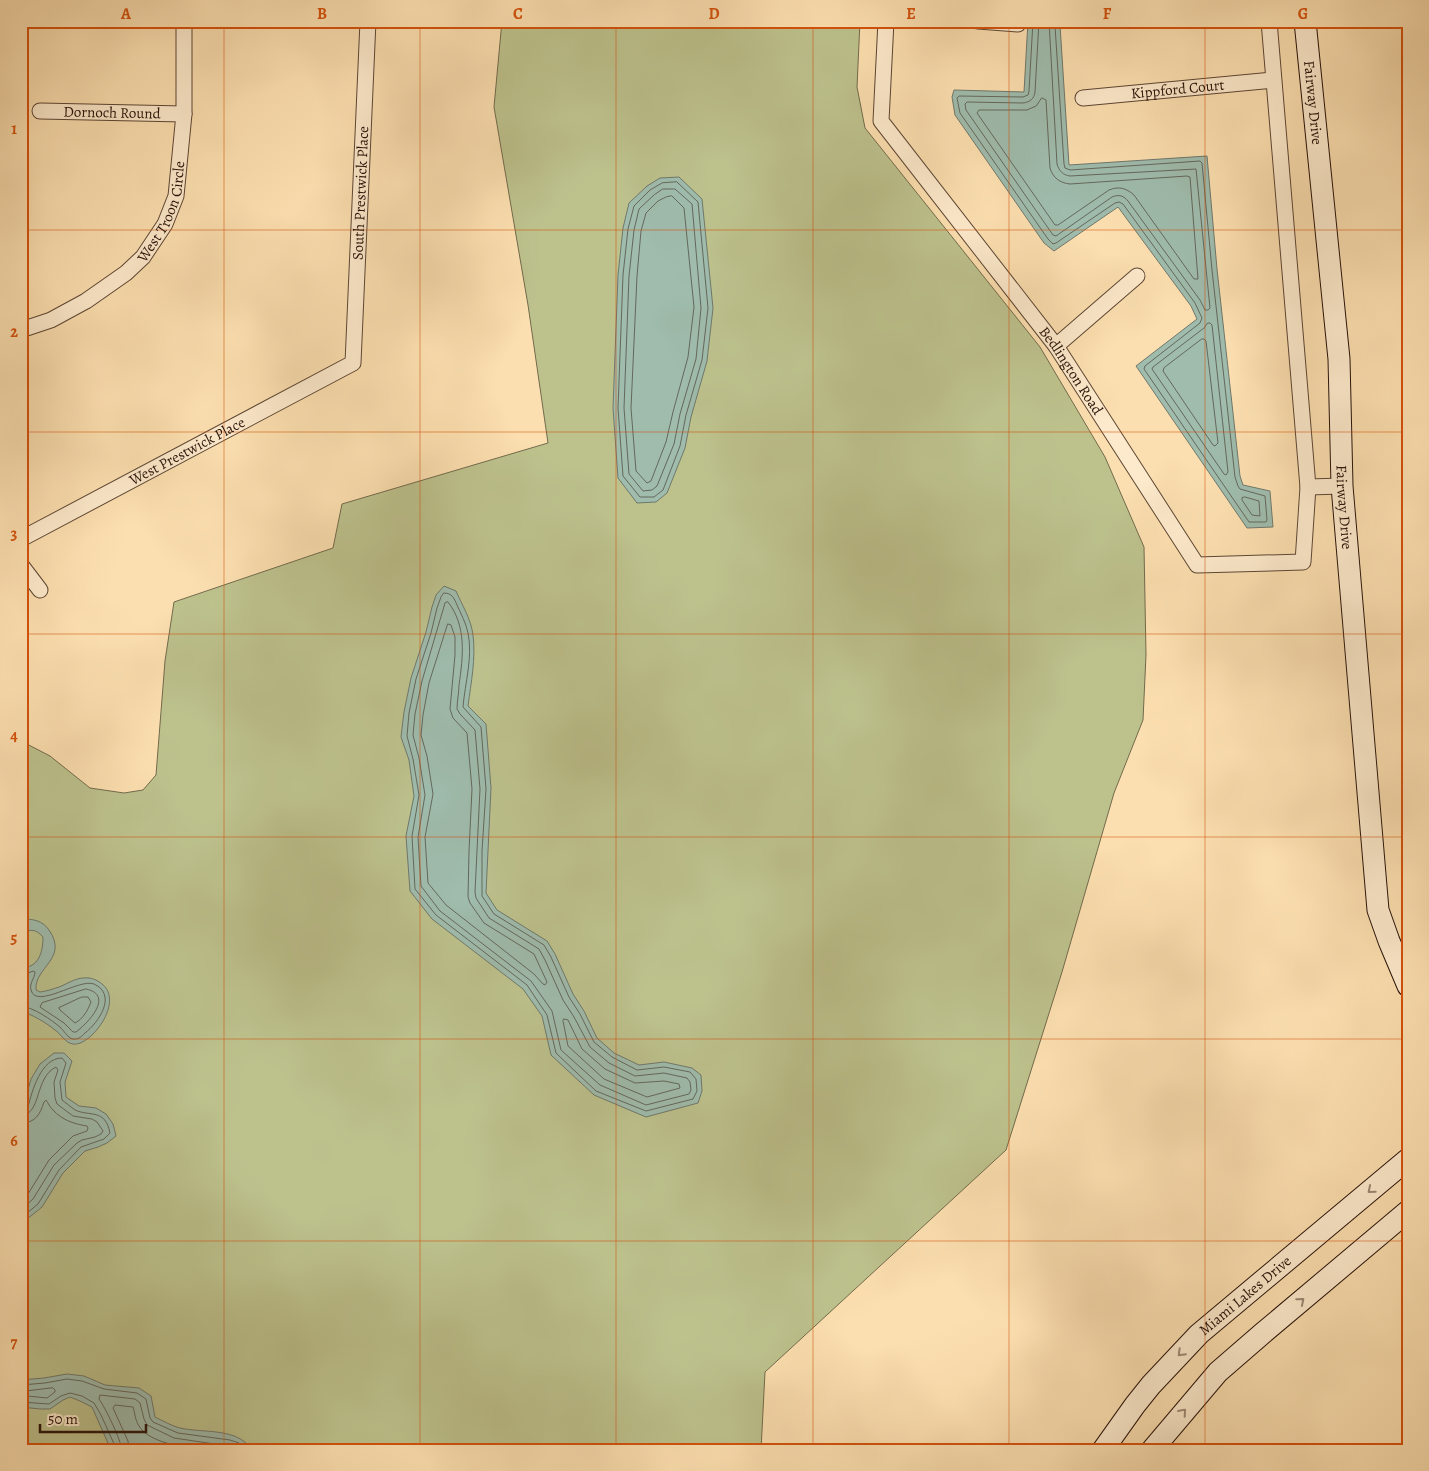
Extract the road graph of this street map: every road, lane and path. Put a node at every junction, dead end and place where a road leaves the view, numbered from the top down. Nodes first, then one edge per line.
1 (184, 21) edge
2 (368, 21) edge
3 (886, 21) edge
4 (978, 21) edge
5 (1269, 21) edge
6 (1305, 21) edge
7 (1018, 24) dead end
8 (1273, 80) junction
9 (1083, 98) dead end
10 (40, 111) dead end
11 (184, 114) junction
12 (1137, 276) dead end
13 (21, 330) edge
14 (1056, 346) junction
15 (353, 363) joint
16 (1342, 486) junction
17 (1308, 487) junction
18 (21, 539) edge
19 (21, 565) edge
20 (40, 590) dead end
21 (1408, 986) edge
22 (1408, 1159) edge
23 (1408, 1211) edge
24 (1103, 1450) edge
25 (1152, 1450) edge

1 - 11 street, West Troon Circle
2 - 15 street, South Prestwick Place
3 - 14 street, Bedlington Road
4 - 7 street
5 - 8 street, Bedlington Road
6 - 16 street, Fairway Drive
8 - 9 street, Kippford Court
8 - 17 street, Bedlington Road
10 - 11 street, Dornoch Round
11 - 13 street, West Troon Circle
12 - 14 street
14 - 17 street, Bedlington Road
15 - 18 street, West Prestwick Place
16 - 17 street
16 - 21 street, Fairway Drive
19 - 20 street
22 -> 24 street, Miami Lakes Drive
25 -> 23 street

